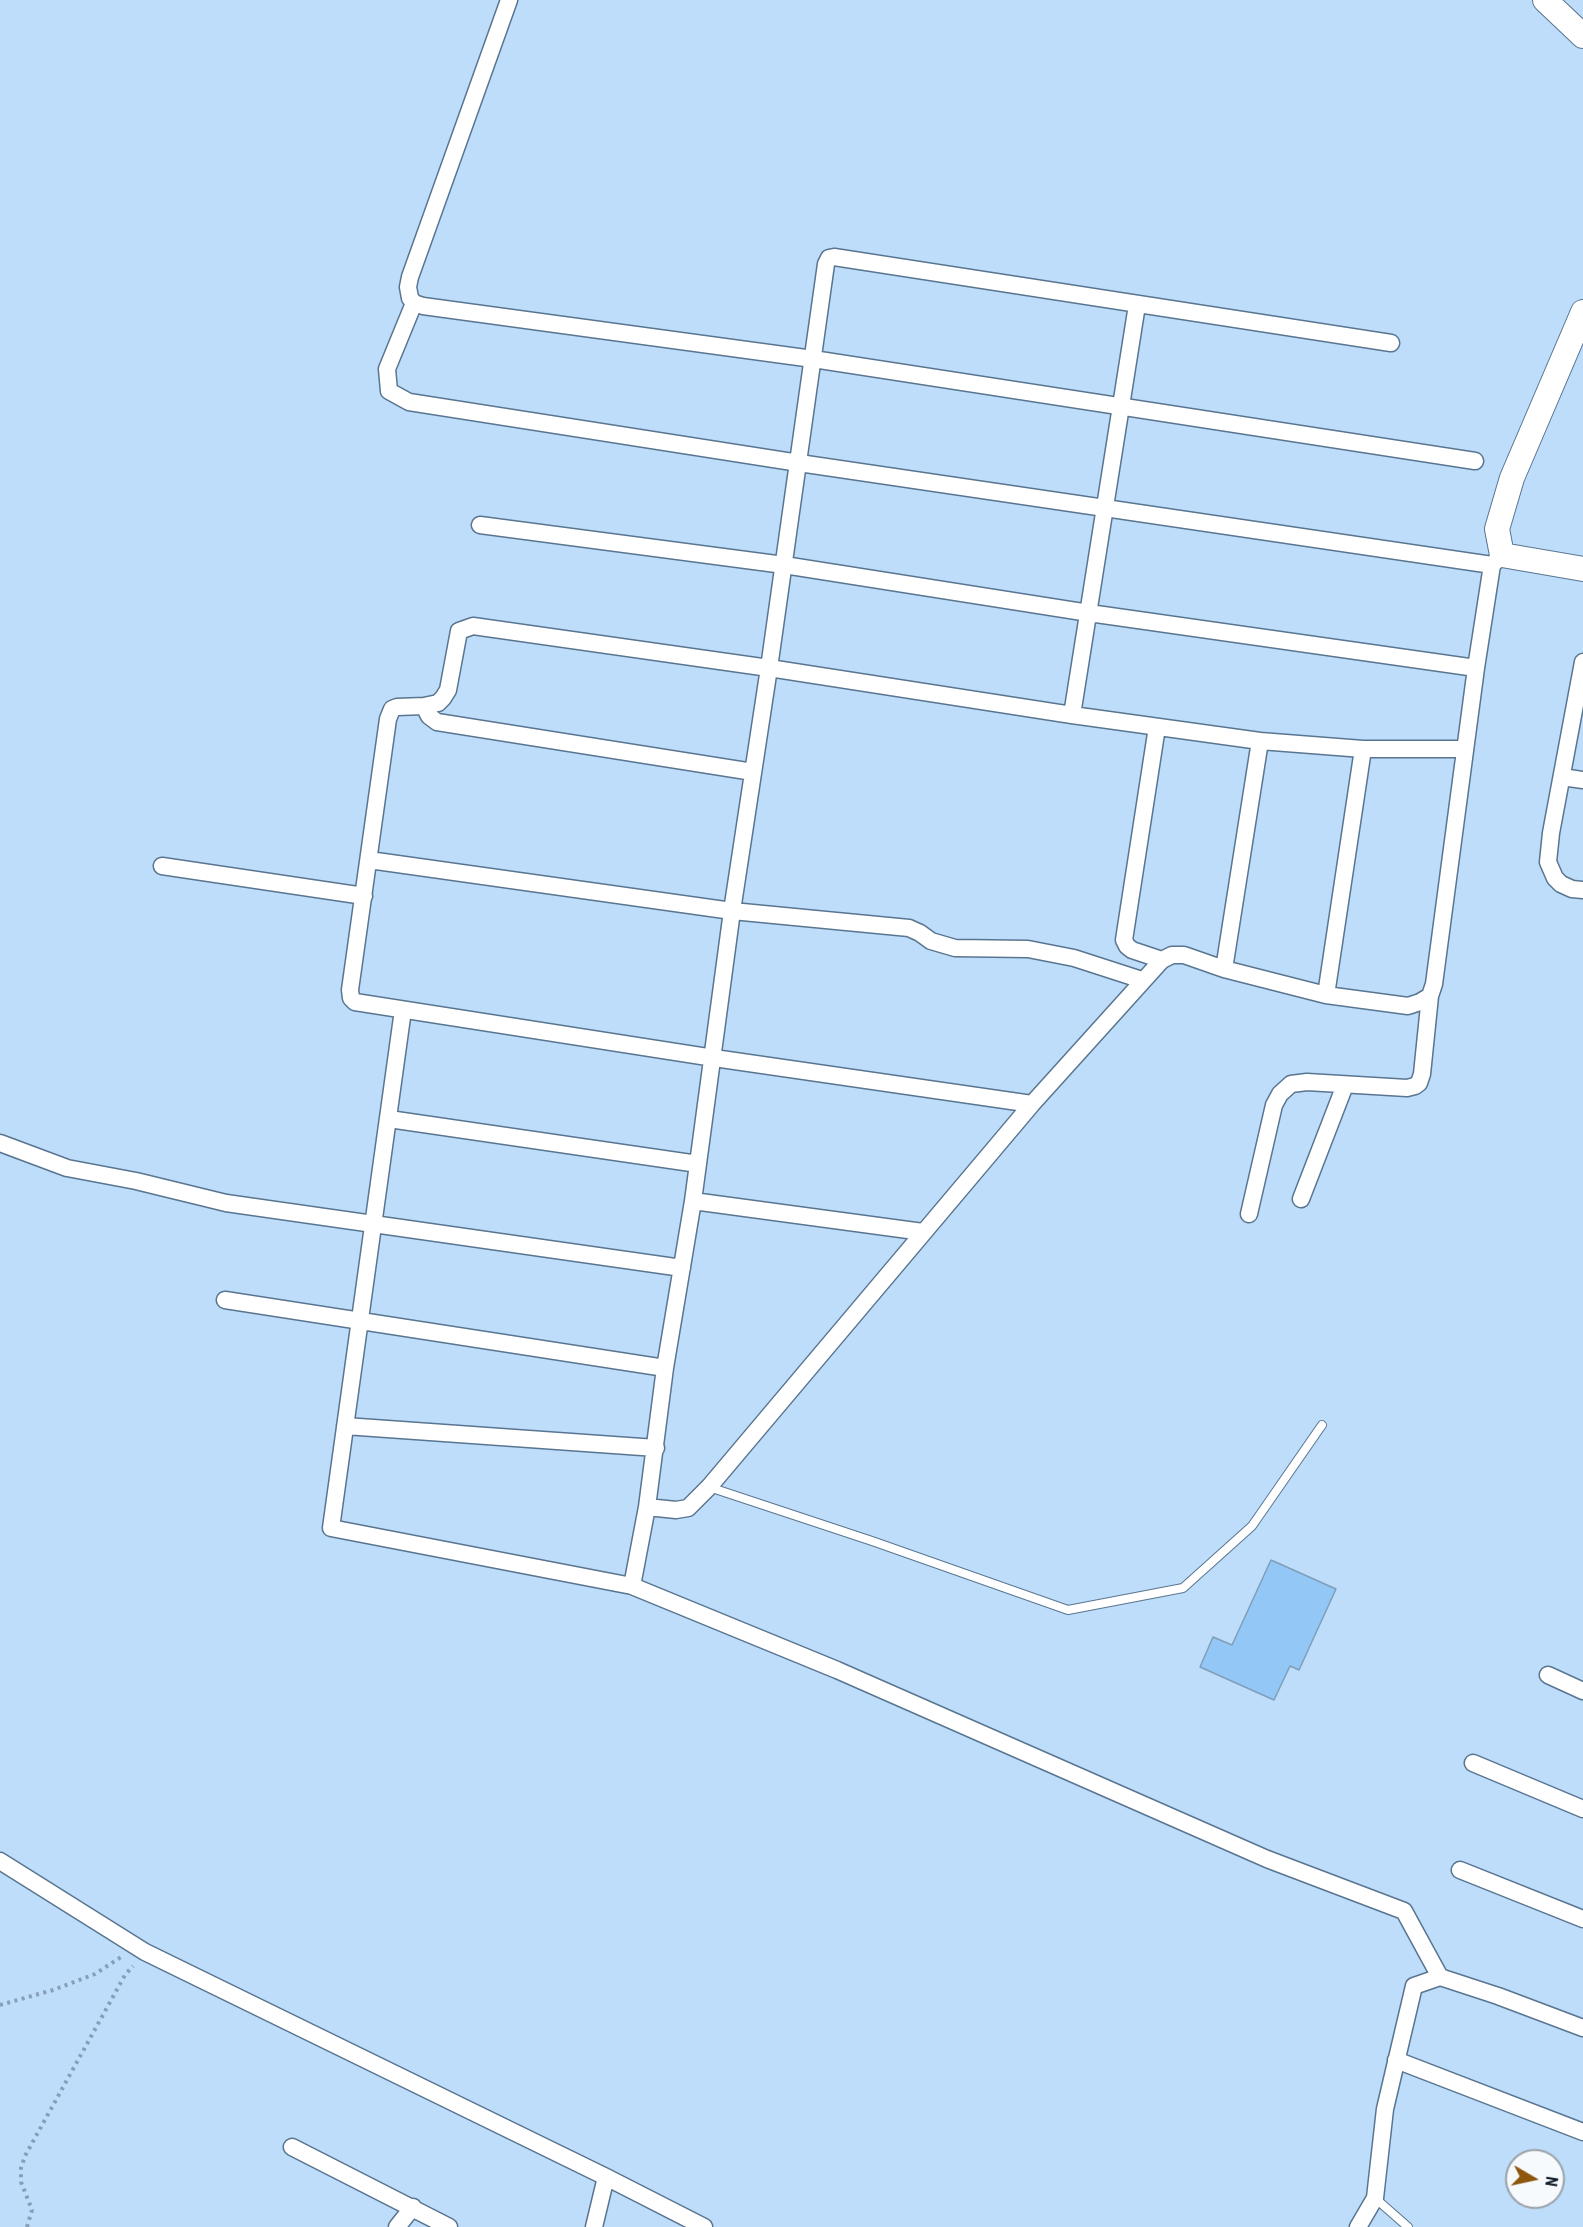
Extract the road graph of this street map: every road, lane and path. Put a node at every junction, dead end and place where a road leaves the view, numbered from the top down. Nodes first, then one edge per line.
1 (509, 0) edge
2 (1551, 2) edge
3 (1583, 36) edge
4 (414, 303) junction
5 (1137, 305) junction
6 (1583, 312) edge
7 (1391, 343) dead end
8 (813, 359) junction
9 (1121, 407) junction
10 (1475, 461) dead end
11 (799, 463) junction
12 (1106, 508) junction
13 (480, 525) dead end
14 (1497, 560) junction
15 (784, 565) junction
16 (1583, 569) edge
17 (1089, 613) junction
18 (770, 668) junction
19 (1476, 668) junction
20 (1582, 672) edge
21 (424, 706) junction
22 (1072, 715) junction
23 (1157, 727) junction
24 (1260, 741) junction
25 (1363, 749) junction
26 (1465, 749) junction
27 (753, 772) junction
28 (1562, 777) junction
29 (1583, 780) edge
30 (369, 860) junction
31 (162, 866) dead end
32 (1583, 890) edge
33 (364, 896) junction
34 (732, 910) junction
35 (1162, 960) junction
36 (1224, 969) junction
37 (1142, 980) junction
38 (1326, 995) junction
39 (1430, 996) junction
40 (403, 1010) junction
41 (714, 1058) junction
42 (1345, 1085) junction
43 (1032, 1104) junction
44 (389, 1119) junction
45 (0, 1143) edge
46 (698, 1164) junction
47 (1301, 1199) dead end
48 (693, 1201) junction
49 (1249, 1214) dead end
50 (374, 1223) junction
51 (924, 1232) junction
52 (682, 1268) junction
53 (225, 1300) dead end
54 (360, 1320) junction
55 (665, 1368) junction
56 (1322, 1425) dead end
57 (345, 1426) junction
58 (656, 1448) junction
59 (709, 1487) junction
60 (647, 1507) junction
61 (632, 1586) junction
62 (1548, 1675) dead end
63 (1583, 1691) edge
64 (1473, 1764) dead end
65 (1583, 1809) edge
66 (0, 1861) edge
67 (1460, 1870) dead end
68 (1583, 1919) edge
69 (141, 1950) junction
70 (1440, 1977) junction
71 (0, 2005) edge
72 (1583, 2028) edge
73 (1396, 2060) junction
74 (1583, 2132) edge
75 (292, 2147) dead end
76 (606, 2177) junction
77 (1374, 2198) junction
78 (413, 2207) junction
79 (27, 2227) edge
80 (397, 2227) edge
81 (449, 2227) edge
82 (594, 2227) edge
83 (704, 2227) edge
84 (1358, 2227) edge
85 (1408, 2227) edge

1 - 4 street
2 - 3 street
4 - 8 street
4 - 11 street
5 - 7 street
5 - 8 street
5 - 9 street
6 - 14 street
8 - 9 street
8 - 11 street
9 - 10 street
9 - 12 street
11 - 12 street
11 - 15 street
12 - 14 street
12 - 17 street
13 - 15 street
14 - 16 street
14 - 19 street
15 - 17 street
15 - 18 street
17 - 19 street
17 - 22 street
18 - 21 street
18 - 22 street
18 - 27 street
19 - 26 street
20 - 28 street
21 - 27 street
21 - 30 street
22 - 23 street
23 - 24 street
23 - 35 street
24 - 25 street
24 - 36 street
25 - 26 street
25 - 38 street
26 - 39 street
27 - 34 street
28 - 29 street
28 - 32 street
30 - 33 street
30 - 34 street
31 - 33 street
33 - 40 street
34 - 37 street
34 - 41 street
35 - 36 street
35 - 37 street
36 - 38 street
37 - 43 street
38 - 39 street
39 - 42 street
40 - 41 street
40 - 44 street
41 - 43 street
41 - 46 street
42 - 47 street
42 - 49 street
43 - 51 street
44 - 46 street
44 - 50 street
45 - 50 street
46 - 48 street
48 - 51 street
48 - 52 street
50 - 52 street
50 - 54 street
51 - 59 street
52 - 55 street
53 - 54 street
54 - 55 street
54 - 57 street
55 - 58 street
56 - 59 lane
57 - 58 street
57 - 61 street
58 - 60 street
59 - 60 street
60 - 61 street
61 - 70 street
62 - 63 street
64 - 65 street
66 - 69 street
67 - 68 street
69 - 71 path
69 - 76 street
69 - 79 path
70 - 72 street
70 - 73 street
73 - 74 street
73 - 77 street
75 - 78 street
76 - 82 street
76 - 83 street
77 - 84 street
77 - 85 lane
78 - 80 street
78 - 81 street

